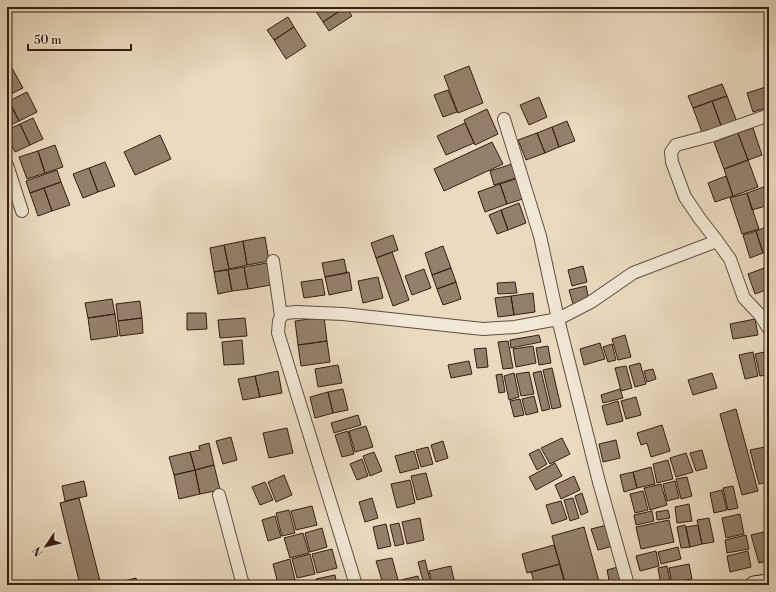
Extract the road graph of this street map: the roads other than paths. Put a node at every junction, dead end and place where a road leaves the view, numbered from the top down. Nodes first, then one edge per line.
1 (769, 115) edge
2 (504, 119) dead end
3 (7, 165) edge
4 (22, 212) dead end
5 (717, 241) junction
6 (272, 261) dead end
7 (281, 316) junction
8 (558, 319) junction
9 (769, 328) edge
10 (219, 495) dead end
11 (769, 583) edge
12 (243, 585) edge
13 (356, 585) edge
14 (628, 585) edge
15 (754, 585) edge

1 - 5 street
2 - 8 street
3 - 4 street
5 - 8 street
5 - 9 street
6 - 7 street
7 - 8 street
7 - 13 street
8 - 14 street
10 - 12 street
11 - 15 street

